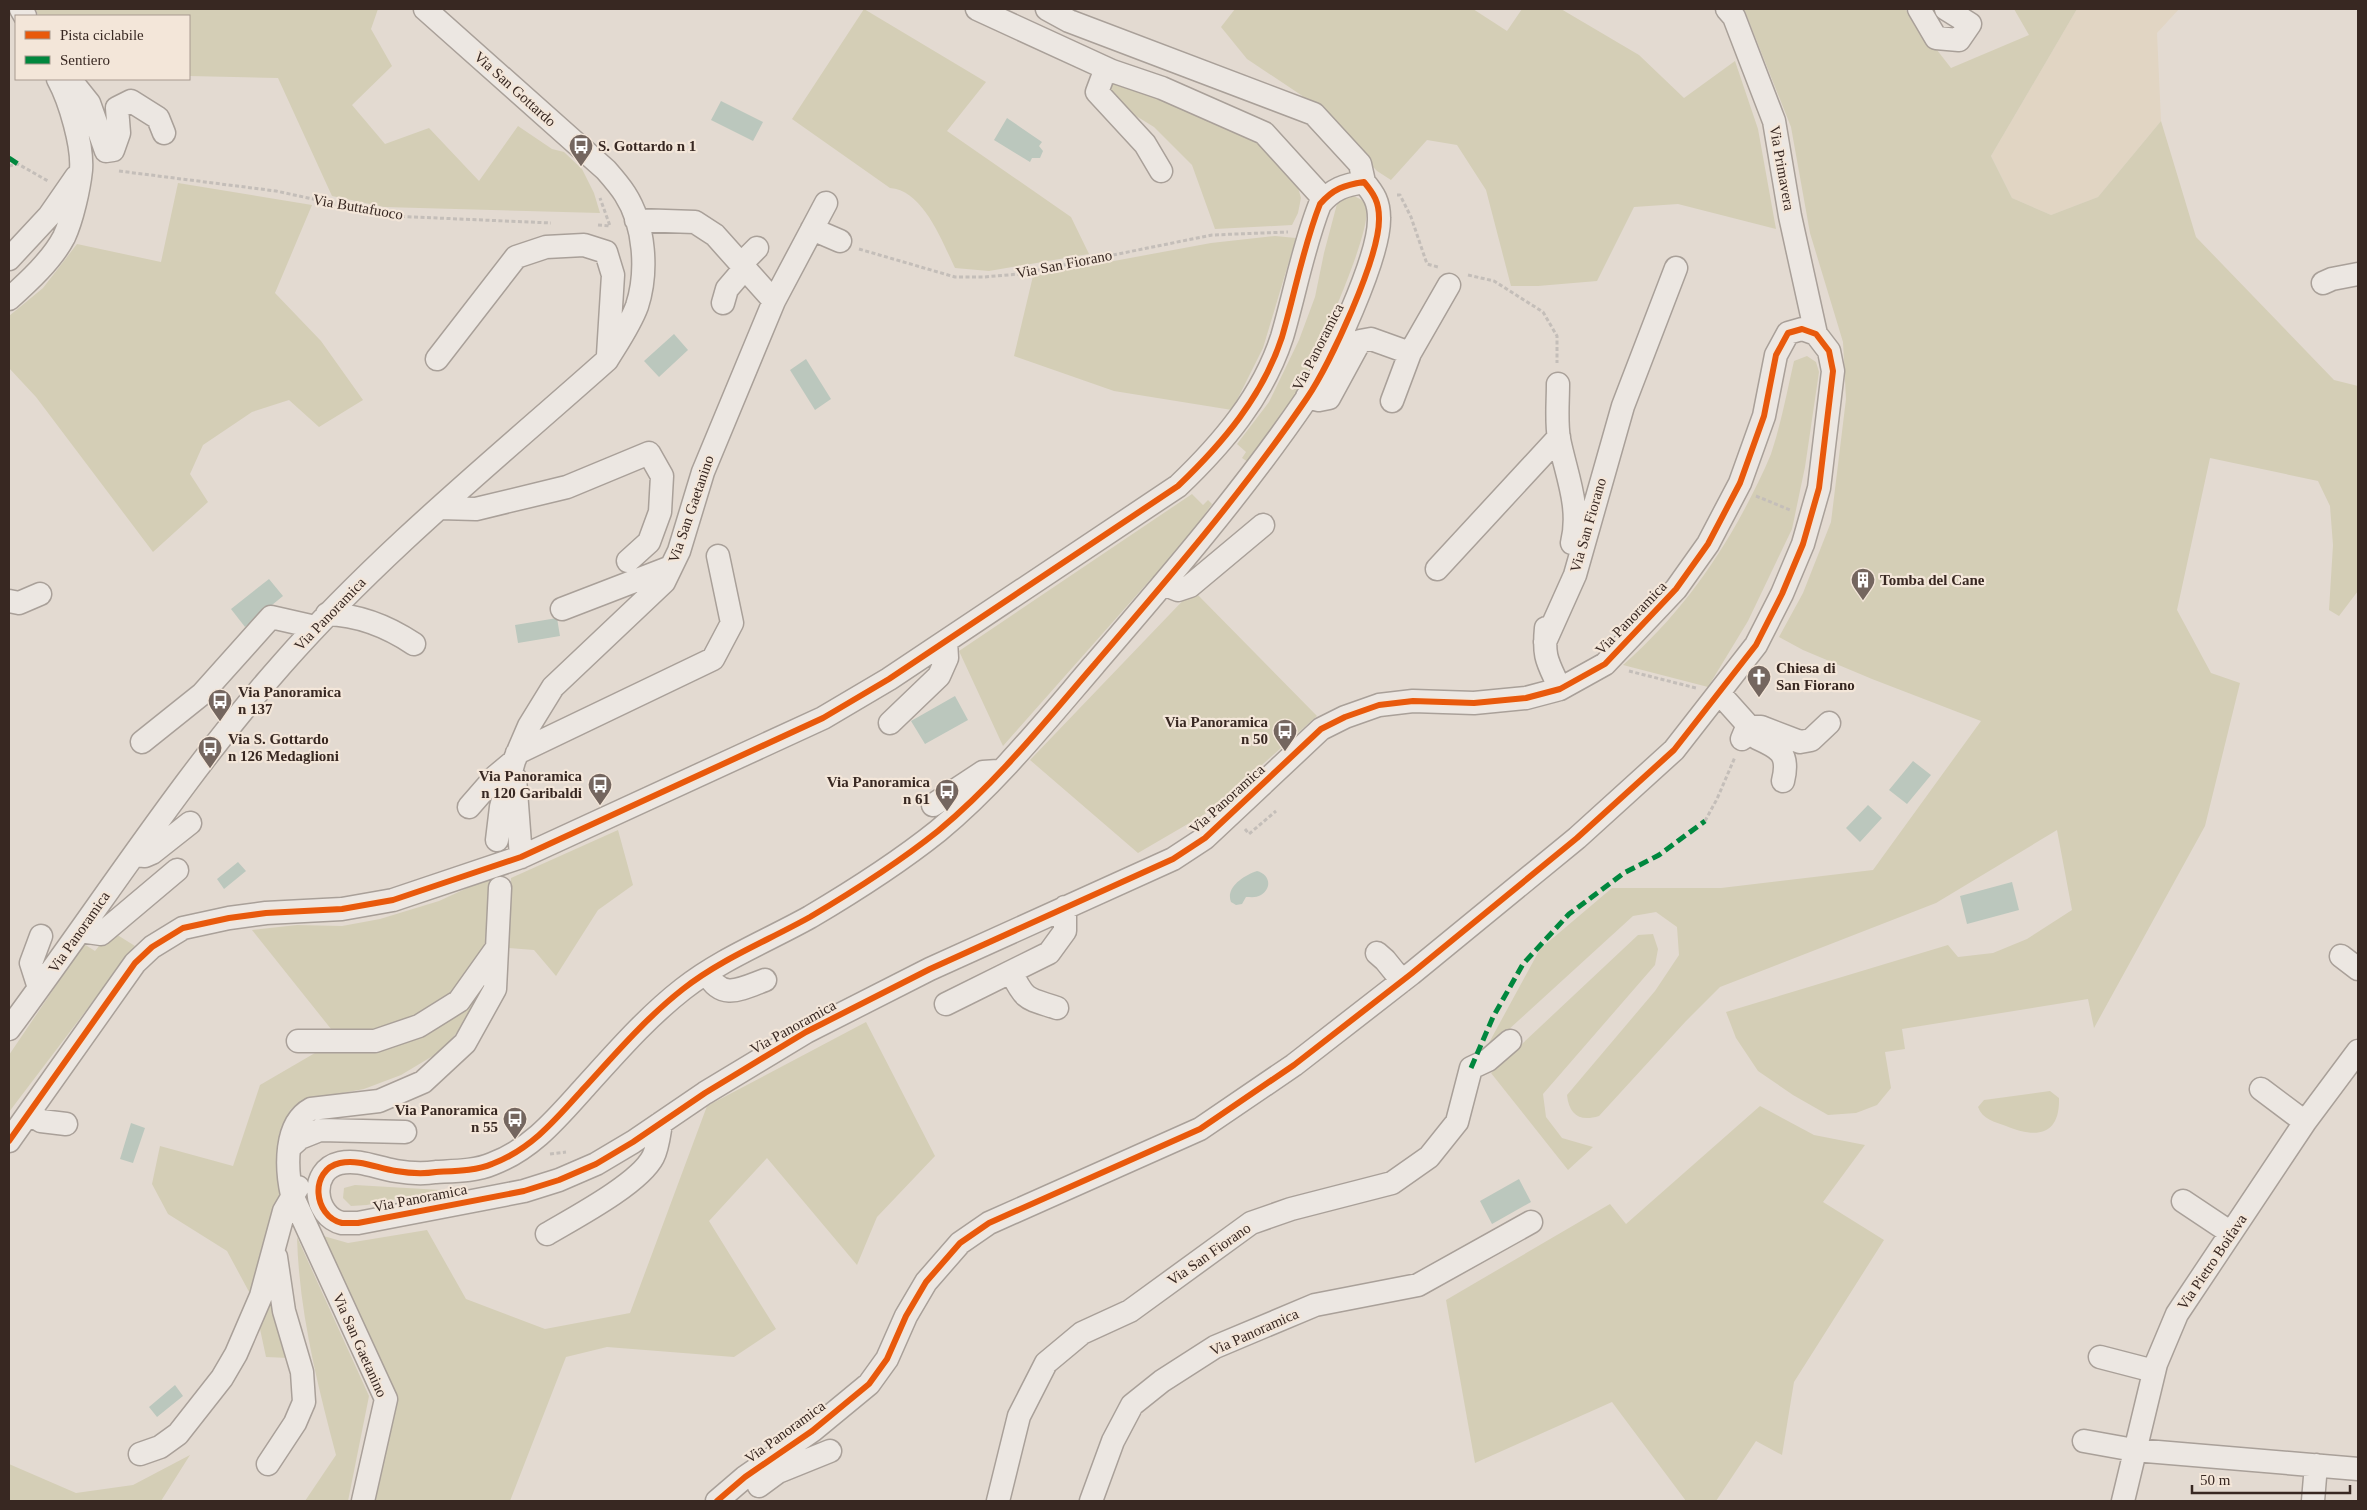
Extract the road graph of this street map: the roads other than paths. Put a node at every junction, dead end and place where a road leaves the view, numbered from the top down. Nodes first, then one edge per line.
1 (425, 9) edge
2 (978, 9) edge
3 (1047, 9) edge
4 (1728, 9) edge
5 (1919, 9) edge
6 (1946, 9) edge
7 (1112, 71) junction
8 (59, 81) edge
9 (164, 133) dead end
10 (81, 169) junction
11 (1161, 171) dead end
12 (1364, 182) junction
13 (1324, 199) junction
14 (636, 220) junction
15 (840, 241) road end
16 (757, 248) dead end
17 (9, 259) edge
18 (743, 266) junction
19 (1676, 268) dead end
20 (2353, 275) edge
21 (1452, 276) road end
22 (2323, 283) dead end
23 (9, 299) edge
24 (774, 301) junction
25 (723, 303) dead end
26 (1816, 334) junction
27 (1410, 353) junction
28 (437, 359) dead end
29 (607, 360) junction
30 (1558, 384) road end
31 (1307, 397) junction
32 (1392, 401) dead end
33 (1559, 437) junction
34 (440, 508) junction
35 (1263, 525) dead end
36 (718, 556) dead end
37 (628, 561) dead end
38 (671, 567) junction
39 (1437, 569) dead end
40 (1163, 584) junction
41 (40, 594) dead end
42 (9, 601) edge
43 (562, 609) dead end
44 (321, 620) junction
45 (946, 641) junction
46 (1545, 642) junction
47 (414, 644) dead end
48 (1560, 688) junction
49 (1720, 694) junction
50 (890, 723) dead end
51 (1829, 723) dead end
52 (1744, 734) junction
53 (142, 742) dead end
54 (515, 757) junction
55 (999, 771) junction
56 (1783, 781) dead end
57 (933, 805) dead end
58 (469, 807) dead end
59 (190, 823) dead end
60 (497, 840) dead end
61 (134, 855) junction
62 (521, 857) junction
63 (178, 870) dead end
64 (500, 888) dead end
65 (1065, 907) junction
66 (80, 931) junction
67 (42, 936) dead end
68 (497, 948) junction
69 (1377, 953) dead end
70 (1011, 972) junction
71 (707, 973) junction
72 (765, 980) dead end
73 (1402, 981) junction
74 (40, 988) junction
75 (946, 1004) dead end
76 (1057, 1008) dead end
77 (9, 1029) edge
78 (298, 1041) dead end
79 (1510, 1041) dead end
80 (2358, 1051) edge
81 (2261, 1089) dead end
82 (29, 1113) junction
83 (2305, 1122) junction
84 (661, 1123) junction
85 (66, 1124) dead end
86 (405, 1132) dead end
87 (9, 1141) edge
88 (290, 1147) junction
89 (320, 1177) junction
90 (292, 1195) junction
91 (2183, 1201) dead end
92 (1531, 1222) dead end
93 (2231, 1233) junction
94 (548, 1234) dead end
95 (275, 1249) junction
96 (2100, 1357) dead end
97 (2154, 1371) junction
98 (2084, 1441) dead end
99 (2134, 1450) junction
100 (830, 1451) dead end
101 (140, 1454) dead end
102 (268, 1464) dead end
103 (2316, 1465) junction
104 (2358, 1469) edge
105 (362, 1501) edge
106 (717, 1501) edge
107 (738, 1501) edge
108 (998, 1501) edge
109 (1091, 1501) edge
110 (2124, 1501) edge
111 (2313, 1501) edge

1 - 14 street, Via San Gottardo
2 - 7 street
3 - 12 street, Via Panoramica
4 - 26 street, Via Primavera
5 - 6 street
7 - 11 street
7 - 13 street
8 - 9 street
8 - 10 street
10 - 17 street
10 - 23 street
12 - 13 street
12 - 31 street, Via Panoramica
13 - 45 street
14 - 18 street
14 - 29 street, Via Panoramica
15 - 24 street, Via San Gaetanino
16 - 18 street
18 - 24 street
18 - 25 street
19 - 46 street, Via San Fiorano
20 - 22 street
21 - 27 street
24 - 38 street, Via San Gaetanino
26 - 48 street, Via Panoramica
26 - 49 street, Via Panoramica
27 - 31 street
27 - 32 street
28 - 29 street
29 - 34 street, Via Panoramica
30 - 33 street, Via San Fiorano
31 - 40 street, Via Panoramica
33 - 39 street
33 - 46 street, Via San Fiorano
34 - 37 street
34 - 44 street, Via Panoramica
35 - 40 street
36 - 54 street
38 - 43 street
38 - 54 street, Via San Gaetanino
40 - 55 street, Via Panoramica
41 - 42 street
44 - 47 street
44 - 53 street
44 - 61 street, Via Panoramica
45 - 50 street
45 - 62 street
46 - 48 street, Via San Fiorano
48 - 65 street, Via Panoramica
49 - 52 street
49 - 73 street, Via Panoramica
51 - 52 street
52 - 56 street
54 - 58 street
54 - 60 street, Via San Gaetanino
54 - 62 street, Via San Gaetanino
55 - 57 street
55 - 71 street, Via Panoramica
59 - 61 street
61 - 66 street, Via Panoramica
62 - 82 street
63 - 66 street
64 - 68 street, Via San Gaetanino
65 - 70 street
65 - 84 street, Via Panoramica
66 - 74 street, Via Panoramica
67 - 74 street
68 - 78 street
68 - 88 street, Via San Gaetanino
69 - 73 street
70 - 75 street
70 - 76 street
71 - 72 street
71 - 89 street, Via Panoramica
73 - 106 street, Via Panoramica
74 - 77 street, Via Panoramica
79 - 108 street, Via San Fiorano
80 - 83 street, Via Pietro Boifava
81 - 83 street
82 - 85 street
82 - 87 street
83 - 93 street, Via Pietro Boifava
84 - 89 street, Via Panoramica
84 - 94 street
86 - 88 street
88 - 90 street, Via San Gaetanino
89 - 90 street, Via San Gaetanino
90 - 95 street, Via San Gaetanino
90 - 105 street, Via San Gaetanino
91 - 93 street
92 - 109 street, Via Panoramica
93 - 97 street, Via Pietro Boifava
95 - 101 street, Via San Gaetanino
95 - 102 street
96 - 97 street
97 - 99 street, Via Pietro Boifava
98 - 99 street
99 - 103 street
99 - 110 street, Via Pietro Boifava
100 - 107 street
103 - 104 street
103 - 111 street

